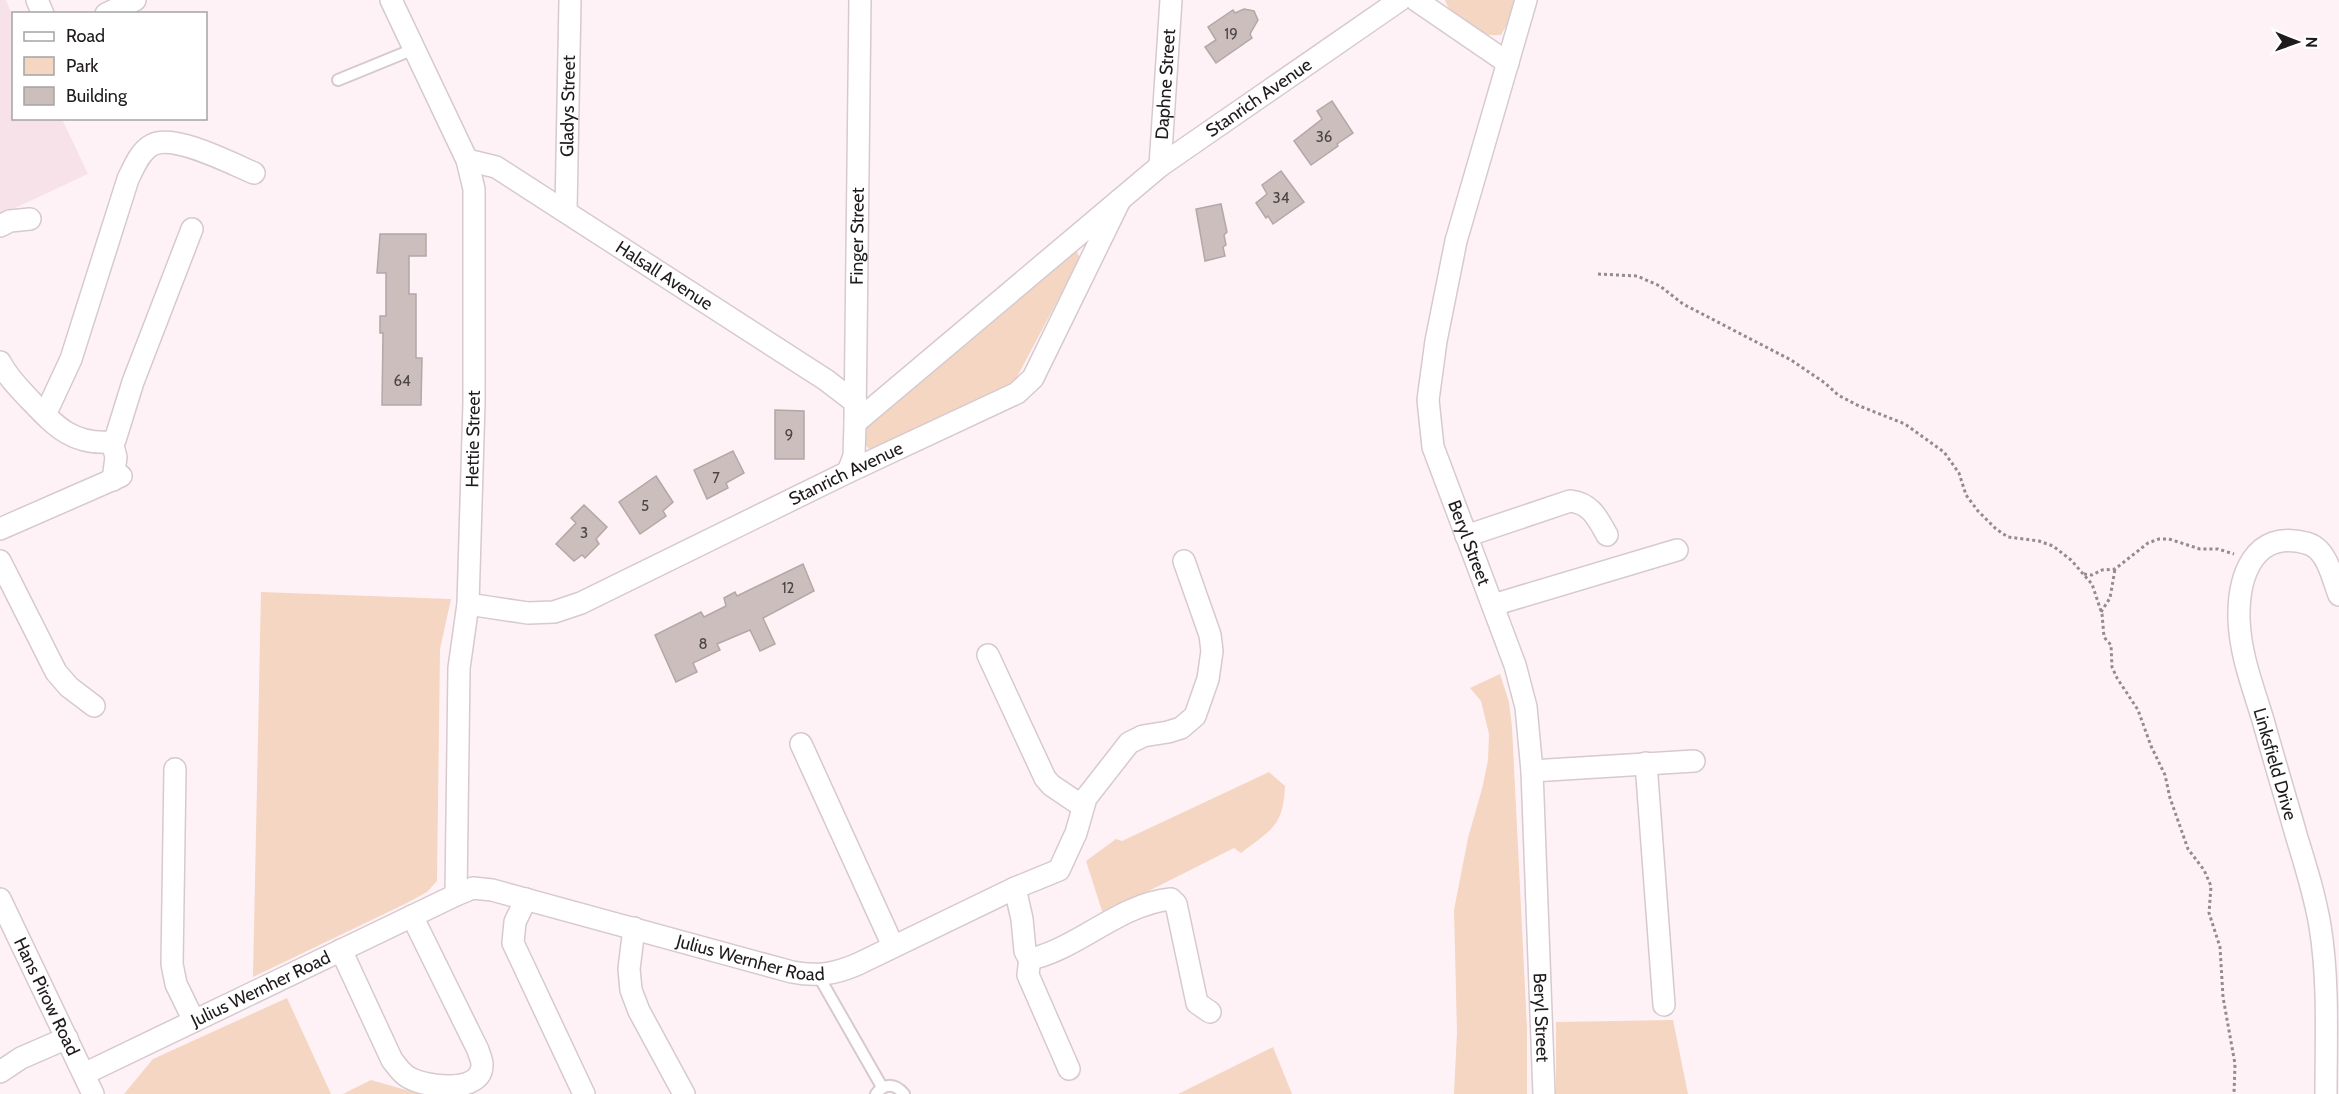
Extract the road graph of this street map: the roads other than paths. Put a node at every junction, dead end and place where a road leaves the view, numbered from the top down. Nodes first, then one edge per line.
1 (135, 0) edge
2 (391, 0) edge
3 (570, 0) edge
4 (860, 0) edge
5 (1171, 0) edge
6 (1400, 0) edge
7 (1416, 0) edge
8 (1526, 0) edge
9 (110, 12) edge
10 (414, 49) junction
11 (1508, 63) junction
12 (339, 80) dead end
13 (467, 160) junction
14 (1160, 166) junction
15 (254, 173) dead end
16 (1120, 200) junction
17 (566, 211) junction
18 (30, 219) dead end
19 (0, 226) edge
20 (192, 229) dead end
21 (0, 362) edge
22 (855, 413) junction
23 (45, 415) junction
24 (112, 442) junction
25 (848, 472) junction
26 (0, 529) edge
27 (1466, 536) junction
28 (1607, 536) dead end
29 (1677, 550) dead end
30 (0, 561) edge
31 (1184, 561) dead end
32 (2339, 595) edge
33 (468, 604) junction
34 (1493, 606) junction
35 (988, 655) dead end
36 (94, 706) dead end
37 (801, 744) dead end
38 (1694, 761) dead end
39 (1646, 763) junction
40 (175, 769) dead end
41 (1532, 771) junction
42 (1083, 806) junction
43 (1015, 888) junction
44 (456, 895) junction
45 (0, 899) edge
46 (526, 899) junction
47 (412, 916) junction
48 (634, 928) junction
49 (894, 946) junction
50 (340, 950) junction
51 (1030, 957) junction
52 (818, 975) junction
53 (1664, 1005) dead end
54 (1210, 1012) dead end
55 (194, 1021) junction
56 (67, 1038) junction
57 (1069, 1069) dead end
58 (0, 1072) edge
59 (84, 1074) junction
60 (879, 1090) edge
61 (93, 1094) edge
62 (584, 1094) edge
63 (684, 1094) edge
64 (904, 1094) edge
65 (1544, 1094) edge
66 (2326, 1094) edge

1 - 9 street
2 - 10 street, Hettie Street
3 - 17 street, Gladys Street
4 - 22 street, Finger Street
5 - 14 street, Daphne Street
6 - 14 street, Stanrich Avenue
7 - 11 street
8 - 11 street, Beryl Street
10 - 12 lane
10 - 13 street, Hettie Street
11 - 27 street, Beryl Street
13 - 17 street, Halsall Avenue
13 - 33 street, Hettie Street
14 - 16 street, Stanrich Avenue
15 - 23 street
16 - 22 street, Stanrich Avenue
16 - 25 street, Stanrich Avenue
17 - 22 street, Halsall Avenue
18 - 19 street
20 - 24 street
21 - 23 street
22 - 25 street, Finger Street
23 - 24 street
24 - 26 street
25 - 33 street, Stanrich Avenue
27 - 28 street
27 - 34 street, Beryl Street
29 - 34 street
30 - 36 street
31 - 42 street, Julius Wernher Road
32 - 66 street, Linksfield Drive
33 - 44 street, Hettie Street
34 - 41 street, Beryl Street
35 - 42 street
37 - 49 street
38 - 39 street
39 - 41 street
39 - 53 street
40 - 55 street
41 - 65 street, Beryl Street
42 - 43 street, Julius Wernher Road
43 - 49 street, Julius Wernher Road
43 - 51 street
44 - 46 street, Julius Wernher Road
44 - 47 street, Julius Wernher Road
45 - 56 street, Hans Pirow Road
46 - 48 street, Julius Wernher Road
46 - 62 street
47 - 50 street, Julius Wernher Road
47 - 50 street
48 - 52 street, Julius Wernher Road
48 - 63 street
49 - 52 street, Julius Wernher Road
50 - 55 street, Julius Wernher Road
51 - 54 street
51 - 57 street
52 - 60 lane
55 - 59 street, Julius Wernher Road
56 - 58 street
56 - 59 street, Hans Pirow Road
59 - 61 street, Hans Pirow Road
60 - 64 lane

